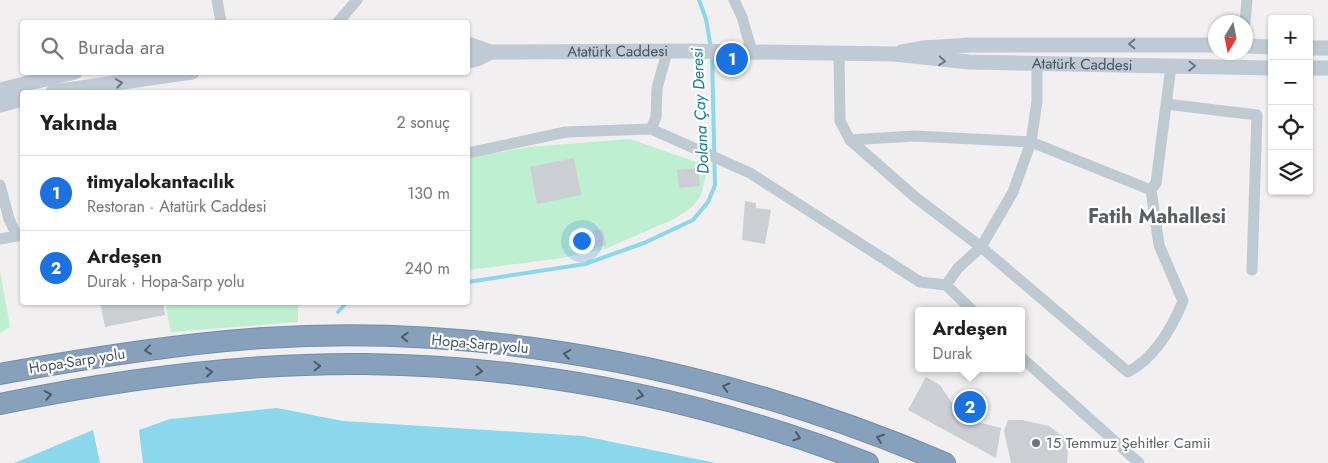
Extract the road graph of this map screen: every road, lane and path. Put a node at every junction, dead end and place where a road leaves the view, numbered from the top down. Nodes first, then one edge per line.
1 (217, 0) edge
2 (357, 0) edge
3 (734, 0) edge
4 (1247, 0) edge
5 (1246, 15) edge
6 (221, 20) edge
7 (340, 20) edge
8 (470, 45) edge
9 (1208, 46) edge
10 (1253, 46) edge
11 (1268, 47) edge
12 (1313, 48) edge
13 (1328, 48) edge
14 (491, 52) junction
15 (668, 52) junction
16 (752, 52) junction
17 (839, 54) junction
18 (894, 54) junction
19 (470, 60) edge
20 (1037, 64) junction
21 (1171, 66) junction
22 (1268, 68) edge
23 (1313, 68) edge
24 (1328, 68) edge
25 (62, 75) edge
26 (171, 75) edge
27 (0, 90) edge
28 (67, 90) edge
29 (20, 100) edge
30 (1166, 104) junction
31 (0, 105) edge
32 (651, 129) junction
33 (850, 140) junction
34 (1031, 142) junction
35 (470, 154) edge
36 (0, 184) edge
37 (1151, 190) junction
38 (20, 235) edge
39 (0, 239) edge
40 (981, 247) junction
41 (1252, 270) dead end
42 (946, 285) junction
43 (969, 307) edge
44 (1025, 361) edge
45 (0, 374) edge
46 (0, 404) edge
47 (868, 463) edge
48 (945, 463) edge
49 (1139, 463) edge

1 - 6 street
2 - 7 street
3 - 16 street
4 - 5 street
8 - 14 main road, Atatürk Caddesi
9 -> 18 main road, Atatürk Caddesi
10 - 11 main road
12 - 13 main road
14 - 15 main road, Atatürk Caddesi
14 - 19 main road, Atatürk Caddesi
15 - 16 main road, Atatürk Caddesi
15 - 32 street
16 - 17 main road, Atatürk Caddesi
17 - 18 main road, Atatürk Caddesi
17 - 33 street
18 -> 20 main road, Atatürk Caddesi
20 - 21 main road, Atatürk Caddesi
20 - 34 street
21 -> 22 main road, Atatürk Caddesi
21 - 30 street
23 - 24 main road
25 - 27 main road
28 -> 26 main road
29 - 31 main road
30 - 37 street
30 - 41 street
32 - 35 street
32 - 42 street
33 - 34 street
33 - 40 street
34 - 37 street
34 - 40 street
36 - 38 street
37 - 40 street
38 - 39 street
40 - 42 street
42 - 43 street
44 - 49 street
48 -> 45 highway, Hopa-Sarp yolu
46 -> 47 highway, Hopa-Sarp yolu

